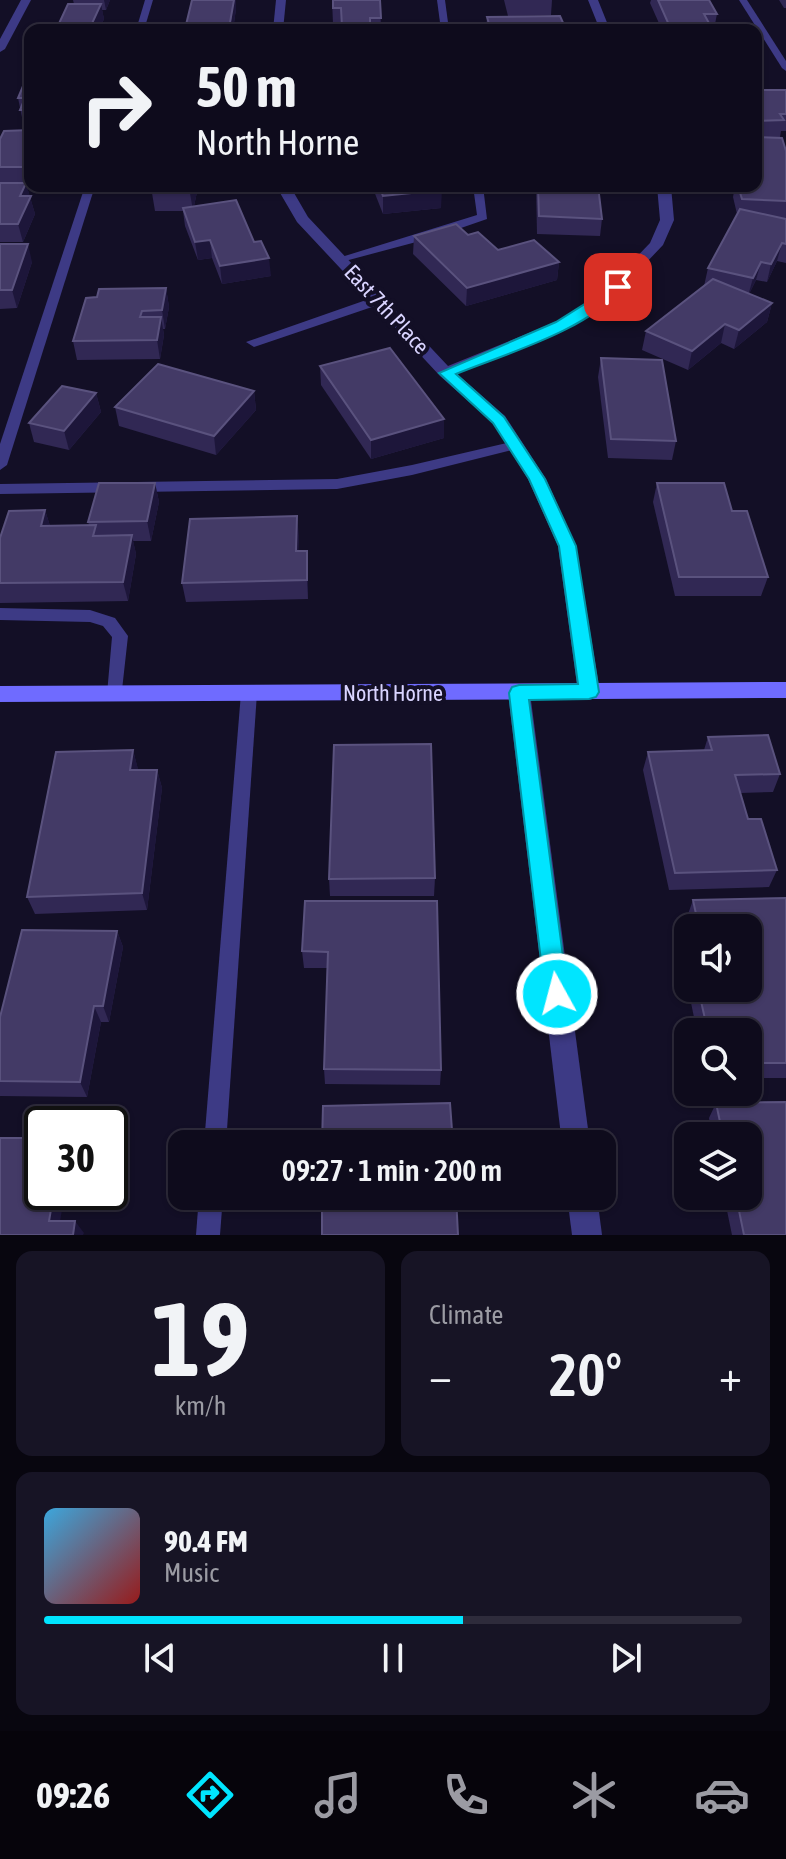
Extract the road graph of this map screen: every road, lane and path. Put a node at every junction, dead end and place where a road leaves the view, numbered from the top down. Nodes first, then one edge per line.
1 (26, 0) edge
2 (149, 0) edge
3 (281, 0) edge
4 (441, 0) edge
5 (593, 0) edge
6 (743, 0) edge
7 (142, 24) edge
8 (279, 24) edge
9 (444, 24) edge
10 (603, 24) edge
11 (758, 24) edge
12 (762, 30) edge
13 (0, 49) edge
14 (786, 68) edge
15 (88, 192) edge
16 (286, 192) edge
17 (480, 192) edge
18 (665, 192) edge
19 (341, 259) junction
20 (380, 300) junction
21 (254, 342) dead end
22 (446, 373) junction
23 (515, 445) junction
24 (0, 465) edge
25 (0, 489) edge
26 (0, 614) edge
27 (786, 690) edge
28 (589, 692) junction
29 (249, 693) junction
30 (519, 693) junction
31 (0, 694) edge
32 (115, 694) junction
33 (216, 1130) edge
34 (574, 1130) edge
35 (210, 1210) edge
36 (584, 1210) edge
37 (208, 1235) edge
38 (587, 1235) edge

1 - 13 street
2 - 7 lane
3 - 8 street
4 - 9 lane
5 - 10 street
6 - 11 lane
12 - 14 lane
15 - 24 lane
16 - 19 street, East 7th Place
17 - 19 lane
18 - 22 street
19 - 20 street, East 7th Place
20 - 21 street
20 - 22 street, East 7th Place
22 - 23 street, East 7th Place
23 - 25 lane
23 - 28 street, East 7th Place
26 - 32 lane
27 - 28 street, North Horne
28 - 30 street, North Horne
29 - 30 street, North Horne
29 - 32 street, North Horne
29 - 33 lane
30 - 34 street
31 - 32 street, North Horne
35 - 37 lane
36 - 38 street

